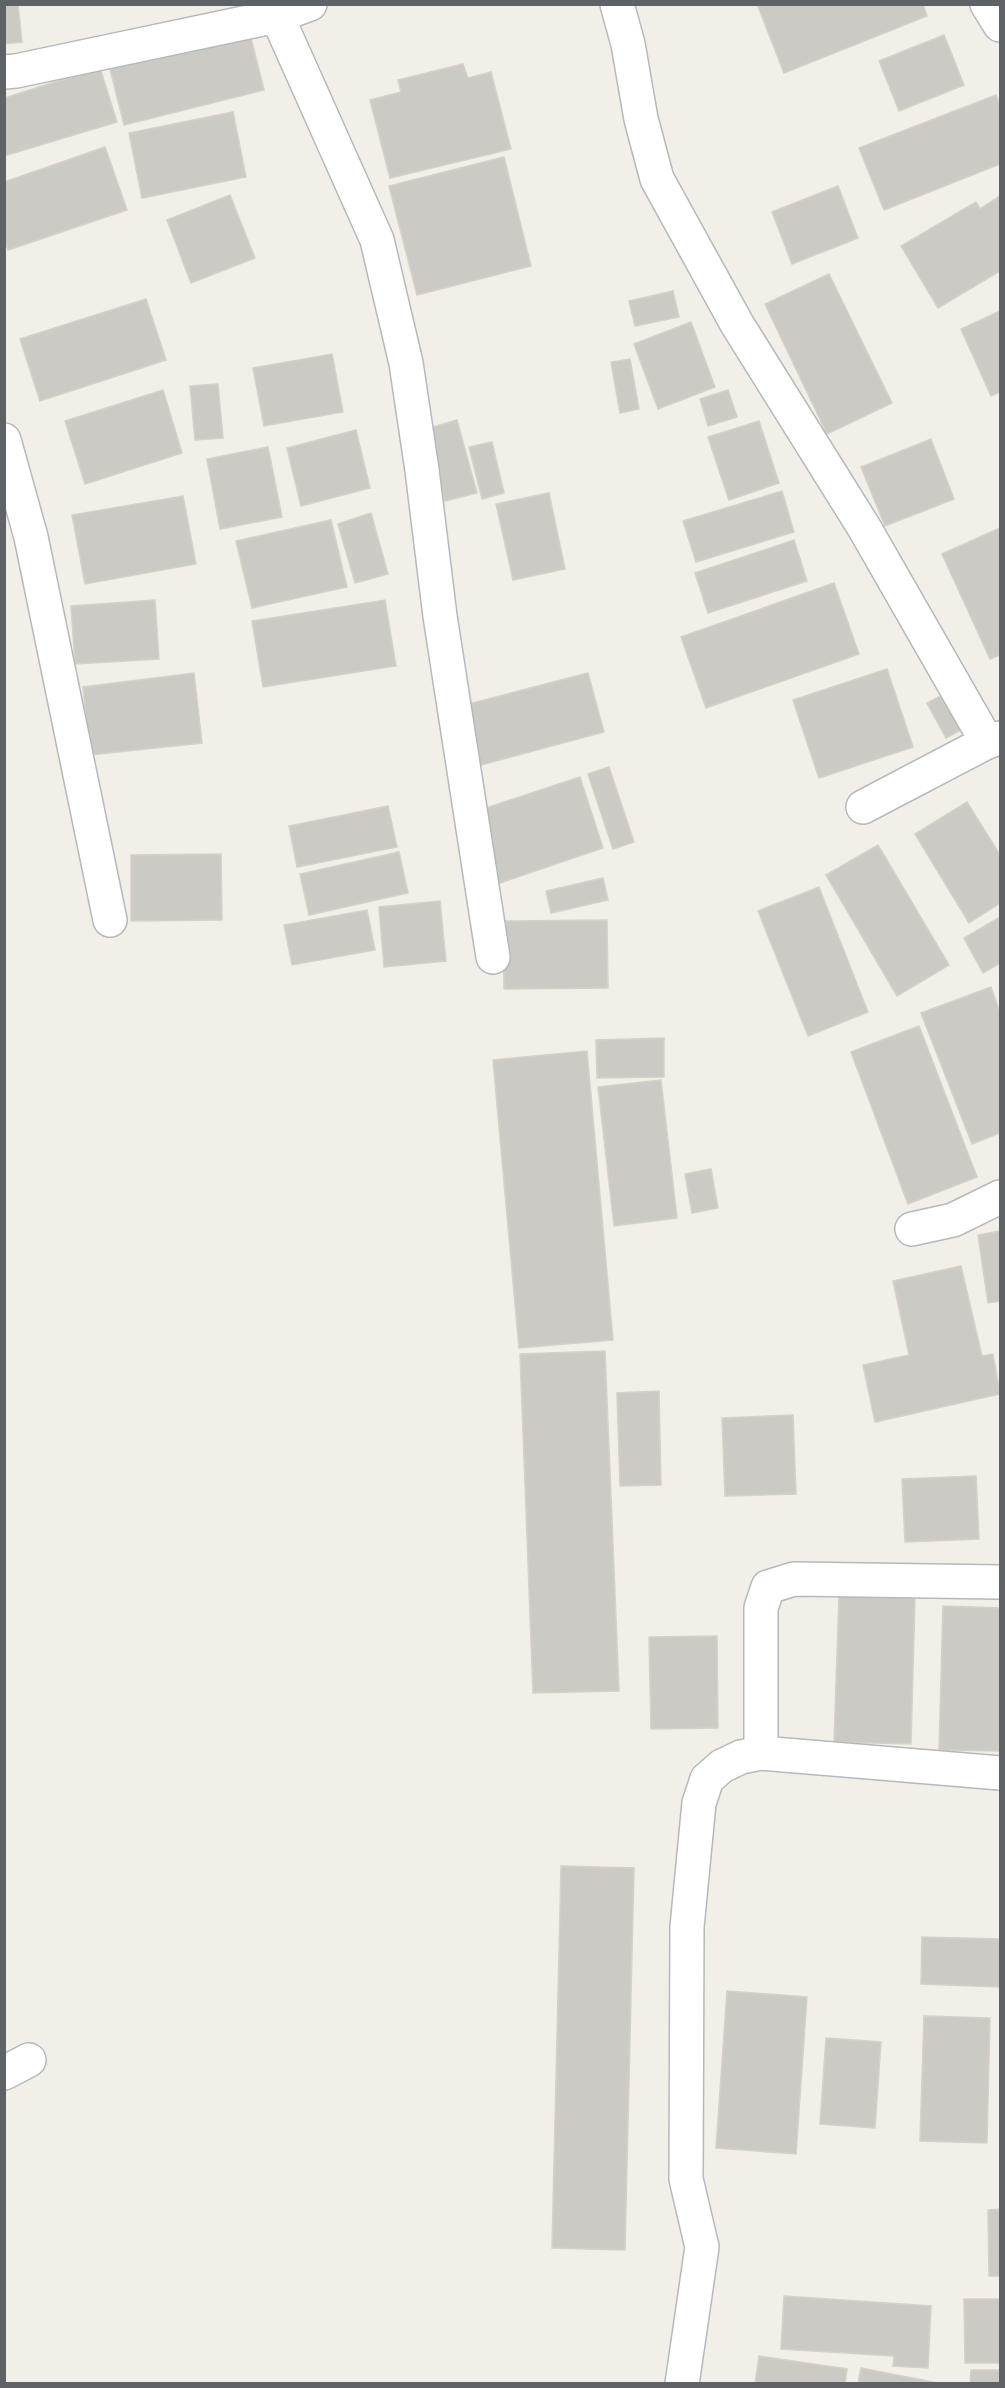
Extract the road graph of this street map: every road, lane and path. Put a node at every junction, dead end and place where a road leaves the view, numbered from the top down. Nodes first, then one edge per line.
1 (310, 4) edge
2 (617, 4) edge
3 (987, 4) edge
4 (277, 16) junction
5 (1000, 25) edge
6 (4, 72) edge
7 (4, 440) edge
8 (994, 740) edge
9 (863, 807) dead end
10 (110, 920) dead end
11 (493, 957) dead end
12 (1000, 1197) edge
13 (912, 1229) dead end
14 (1000, 1582) edge
15 (761, 1753) junction
16 (1000, 1773) edge
17 (682, 2384) edge

1 - 4 street
2 - 8 street
3 - 5 street
4 - 6 street
4 - 11 street
7 - 10 street
8 - 9 street
12 - 13 street
14 - 15 street
15 - 16 street
15 - 17 street

